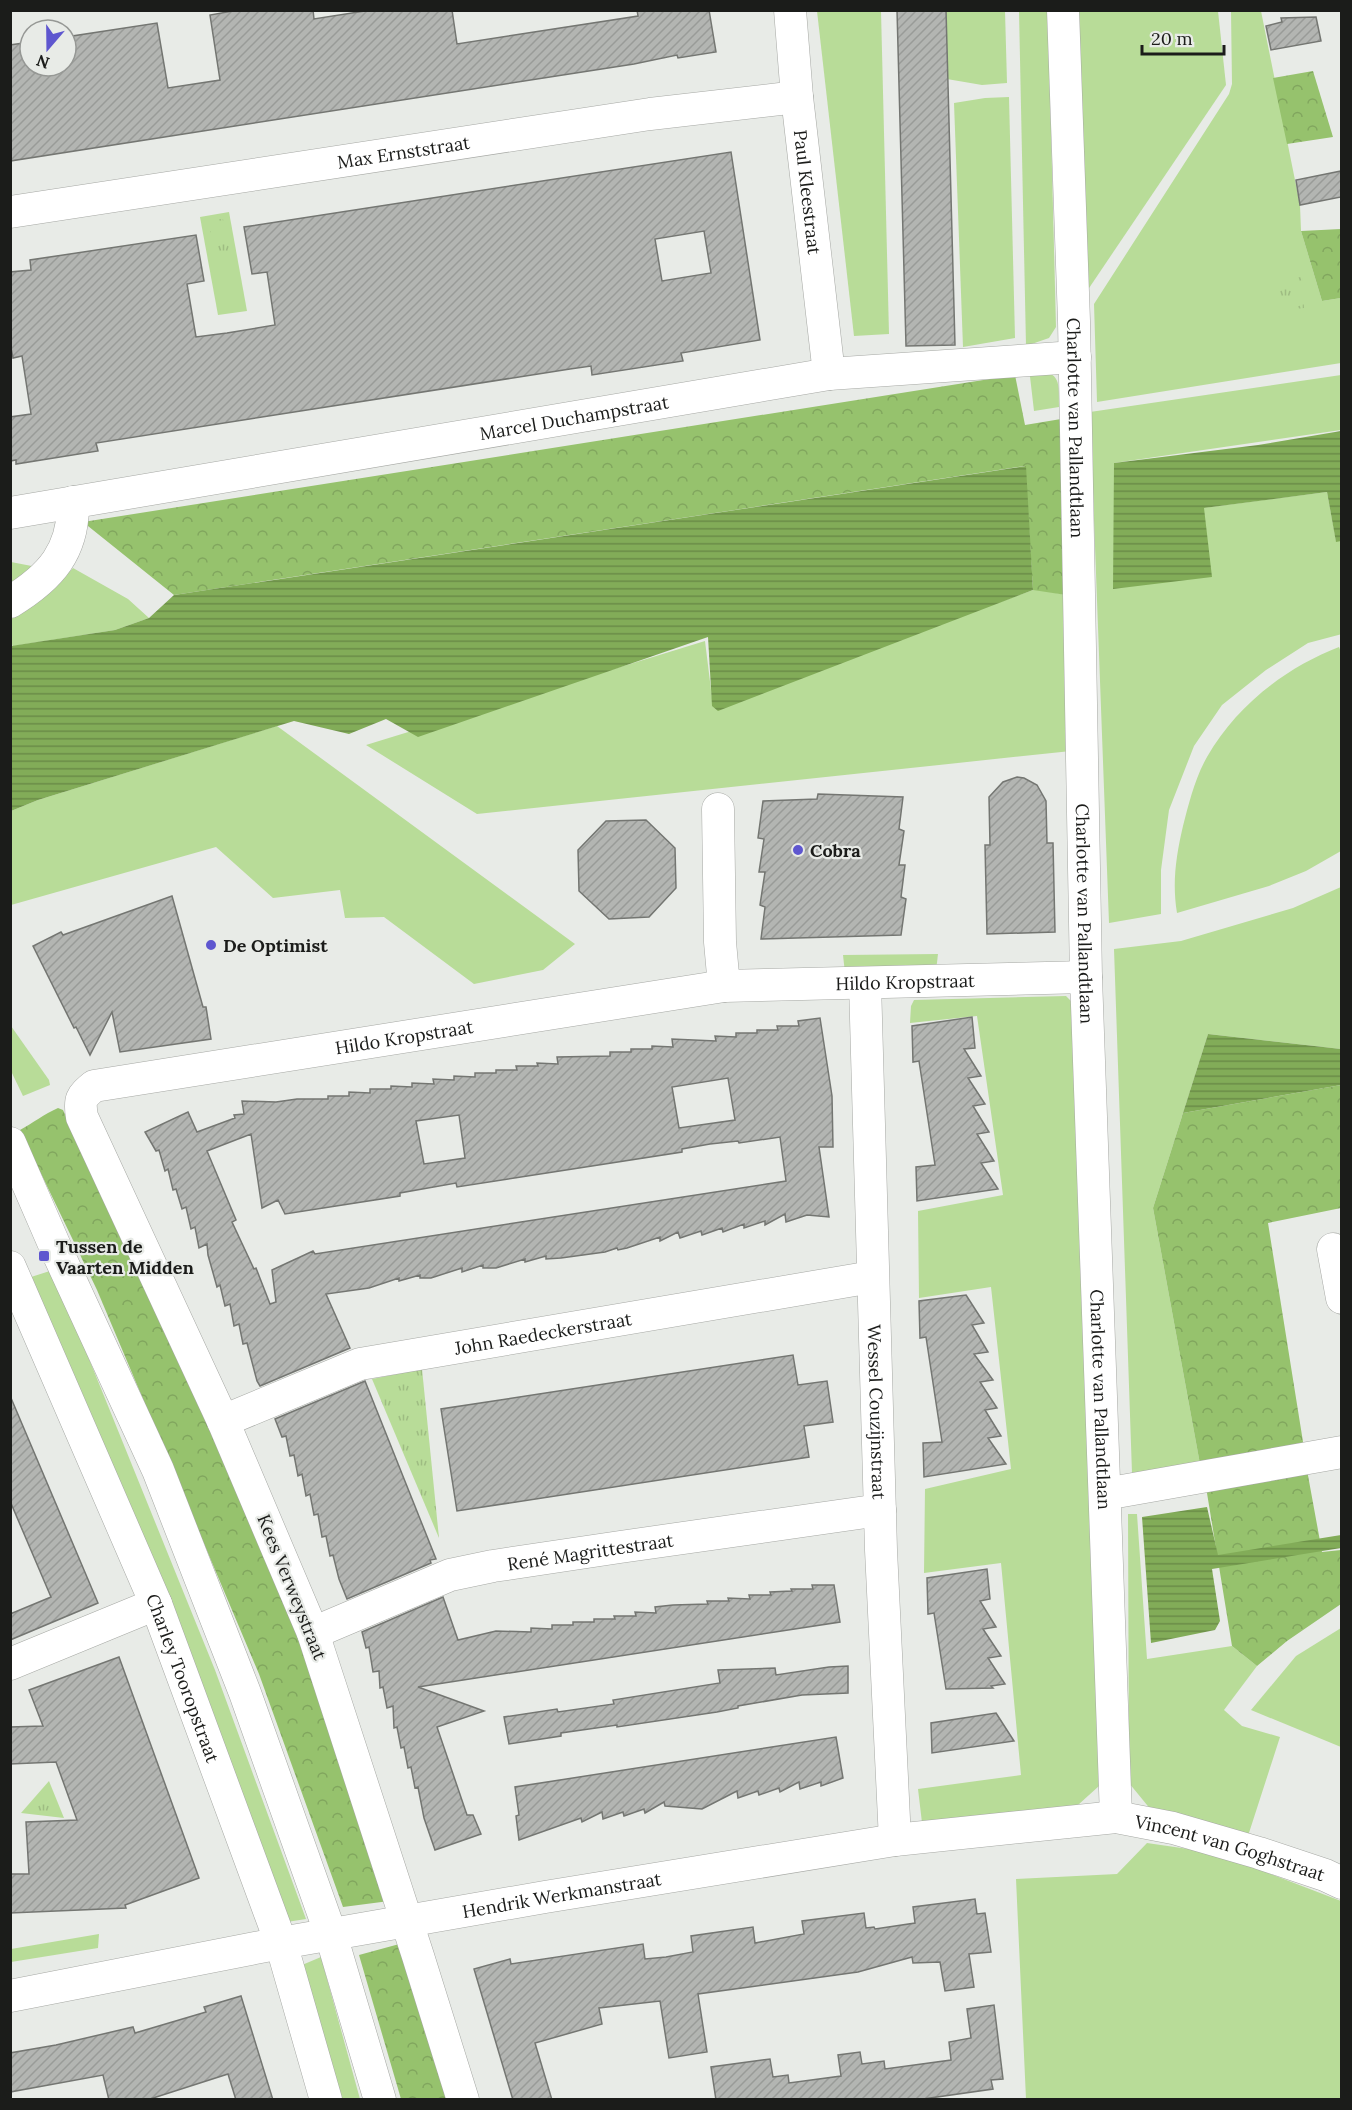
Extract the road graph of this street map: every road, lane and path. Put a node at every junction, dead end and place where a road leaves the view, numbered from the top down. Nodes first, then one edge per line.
1 (789, 10) edge
2 (1063, 10) edge
3 (797, 97) junction
4 (10, 212) edge
5 (1075, 357) junction
6 (829, 374) junction
7 (74, 502) junction
8 (10, 513) edge
9 (10, 602) edge
10 (718, 809) dead end
11 (1086, 977) junction
12 (864, 983) junction
13 (724, 986) junction
14 (85, 1094) joint
15 (10, 1143) edge
16 (1333, 1249) dead end
17 (10, 1267) edge
18 (872, 1277) junction
19 (1341, 1298) edge
20 (23, 1334) edge
21 (223, 1421) junction
22 (1341, 1452) edge
23 (1105, 1494) junction
24 (880, 1510) junction
25 (156, 1604) junction
26 (313, 1633) junction
27 (10, 1664) edge
28 (1116, 1817) junction
29 (895, 1840) junction
30 (1341, 1883) edge
31 (406, 1921) junction
32 (331, 1935) junction
33 (280, 1943) junction
34 (10, 1996) edge
35 (326, 2100) edge
36 (380, 2100) edge
37 (463, 2100) edge

1 - 3 street, Paul Kleestraat
2 - 5 street, Charlotte van Pallandtlaan
3 - 4 street, Max Ernststraat
3 - 6 street, Paul Kleestraat
5 - 6 street, Marcel Duchampstraat
5 - 11 street, Charlotte van Pallandtlaan
6 - 7 street, Marcel Duchampstraat
7 - 8 street, Marcel Duchampstraat
7 - 9 street
10 - 13 street
11 - 12 street, Hildo Kropstraat
11 - 23 street, Charlotte van Pallandtlaan
12 - 13 street, Hildo Kropstraat
12 - 18 street, Wessel Couzijnstraat
13 - 14 street, Hildo Kropstraat
14 - 21 street, Kees Verweystraat
15 - 32 street
16 - 19 street
17 - 20 street, Charley Tooropstraat
18 - 21 street, John Raedeckerstraat
18 - 24 street, Wessel Couzijnstraat
20 - 25 street, Charley Tooropstraat
21 - 26 street, Kees Verweystraat
22 - 23 street
23 - 28 street, Charlotte van Pallandtlaan
24 - 26 street, René Magrittestraat
24 - 29 street, Wessel Couzijnstraat
25 - 27 street
25 - 33 street, Charley Tooropstraat
26 - 31 street, Kees Verweystraat
28 - 29 street, Hendrik Werkmanstraat
28 - 30 street, Vincent van Goghstraat
29 - 31 street, Hendrik Werkmanstraat
31 - 32 street, Hendrik Werkmanstraat
31 - 37 street, Kees Verweystraat
32 - 33 street, Hendrik Werkmanstraat
32 - 36 street
33 - 34 street, Hendrik Werkmanstraat
33 - 35 street, Charley Tooropstraat

